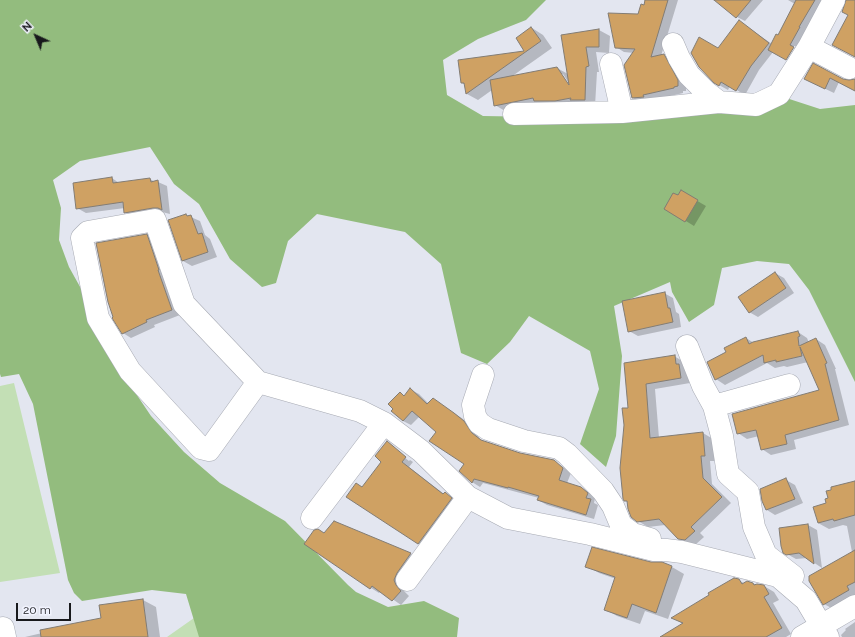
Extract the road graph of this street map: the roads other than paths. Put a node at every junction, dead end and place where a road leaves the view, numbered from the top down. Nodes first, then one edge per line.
1 (834, 0) edge
2 (673, 44) dead end
3 (809, 47) junction
4 (611, 64) dead end
5 (849, 68) dead end
6 (719, 102) junction
7 (622, 112) junction
8 (514, 114) dead end
9 (687, 346) dead end
10 (483, 375) dead end
11 (258, 382) junction
12 (789, 385) dead end
13 (714, 406) junction
14 (384, 423) junction
15 (468, 497) junction
16 (312, 518) dead end
17 (666, 550) junction
18 (407, 580) dead end
19 (806, 600) junction
20 (855, 606) edge
21 (824, 632) edge
22 (802, 637) edge

1 - 3 street
2 - 6 street
3 - 5 street
3 - 6 street
4 - 7 street
6 - 7 street
7 - 8 street
9 - 13 street
10 - 17 street
11 - 11 street
11 - 14 street
12 - 13 street
13 - 19 street
14 - 15 street
14 - 16 street
15 - 17 street
15 - 18 street
17 - 19 street
19 - 21 street
20 - 21 street
21 - 22 street

